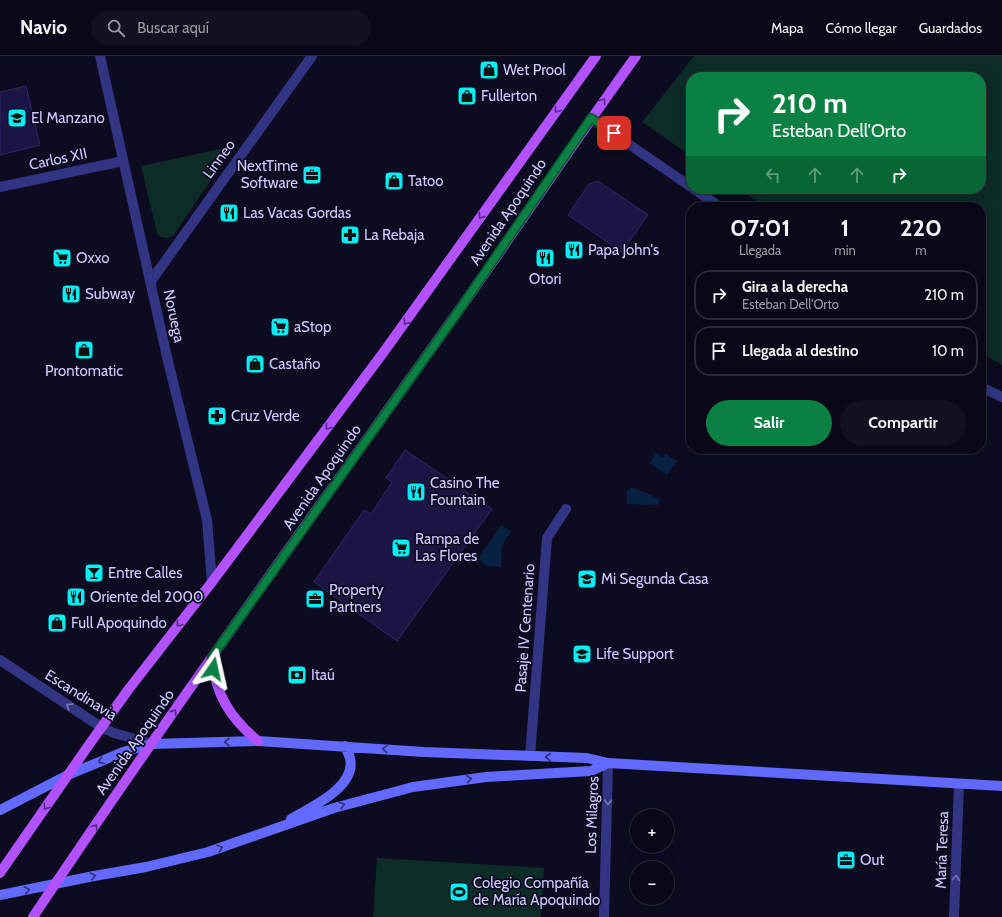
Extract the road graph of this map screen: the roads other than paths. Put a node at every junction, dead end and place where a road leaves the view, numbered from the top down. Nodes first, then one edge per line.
1 (100, 56) edge
2 (312, 56) edge
3 (596, 56) edge
4 (636, 56) edge
5 (591, 118) junction
6 (123, 161) junction
7 (686, 184) edge
8 (0, 187) edge
9 (701, 194) edge
10 (713, 202) edge
11 (150, 281) junction
12 (986, 389) edge
13 (1002, 397) edge
14 (566, 509) dead end
15 (212, 582) junction
16 (212, 657) junction
17 (0, 660) edge
18 (101, 727) junction
19 (258, 742) junction
20 (152, 744) junction
21 (345, 746) junction
22 (530, 756) junction
23 (608, 763) junction
24 (68, 775) junction
25 (959, 784) junction
26 (1002, 786) edge
27 (0, 810) edge
28 (274, 829) junction
29 (0, 873) edge
30 (55, 885) junction
31 (0, 895) edge
32 (33, 917) edge
33 (604, 917) edge
34 (954, 917) edge

1 - 6 street, Noruega
2 - 11 street, Linneo
3 -> 15 main road, Avenida Apoquindo
5 -> 4 main road, Avenida Apoquindo
5 - 7 street
5 - 16 main road, Avenida Apoquindo
6 - 8 street, Carlos XII
6 - 11 street, Noruega
9 - 10 street
11 - 15 street, Noruega
12 - 13 street
14 - 22 street, Pasaje IV Centenario
15 -> 18 main road, Avenida Apoquindo
16 - 19 main road
20 -> 16 main road, Avenida Apoquindo
18 -> 17 street, Escandinavia
18 - 20 street, Escandinavia
18 - 24 main road, Avenida Apoquindo
19 -> 20 main road
19 - 21 main road
20 -> 24 main road
30 -> 20 main road, Avenida Apoquindo
22 -> 21 main road
21 - 28 main road
23 -> 22 main road
23 - 25 main road
28 -> 23 main road
23 -> 33 street, Los Milagros
24 - 27 main road
24 -> 29 main road, Avenida Apoquindo
25 - 26 main road
34 -> 25 street, María Teresa
30 -> 28 main road
31 -> 30 main road
30 - 32 main road, Avenida Apoquindo

